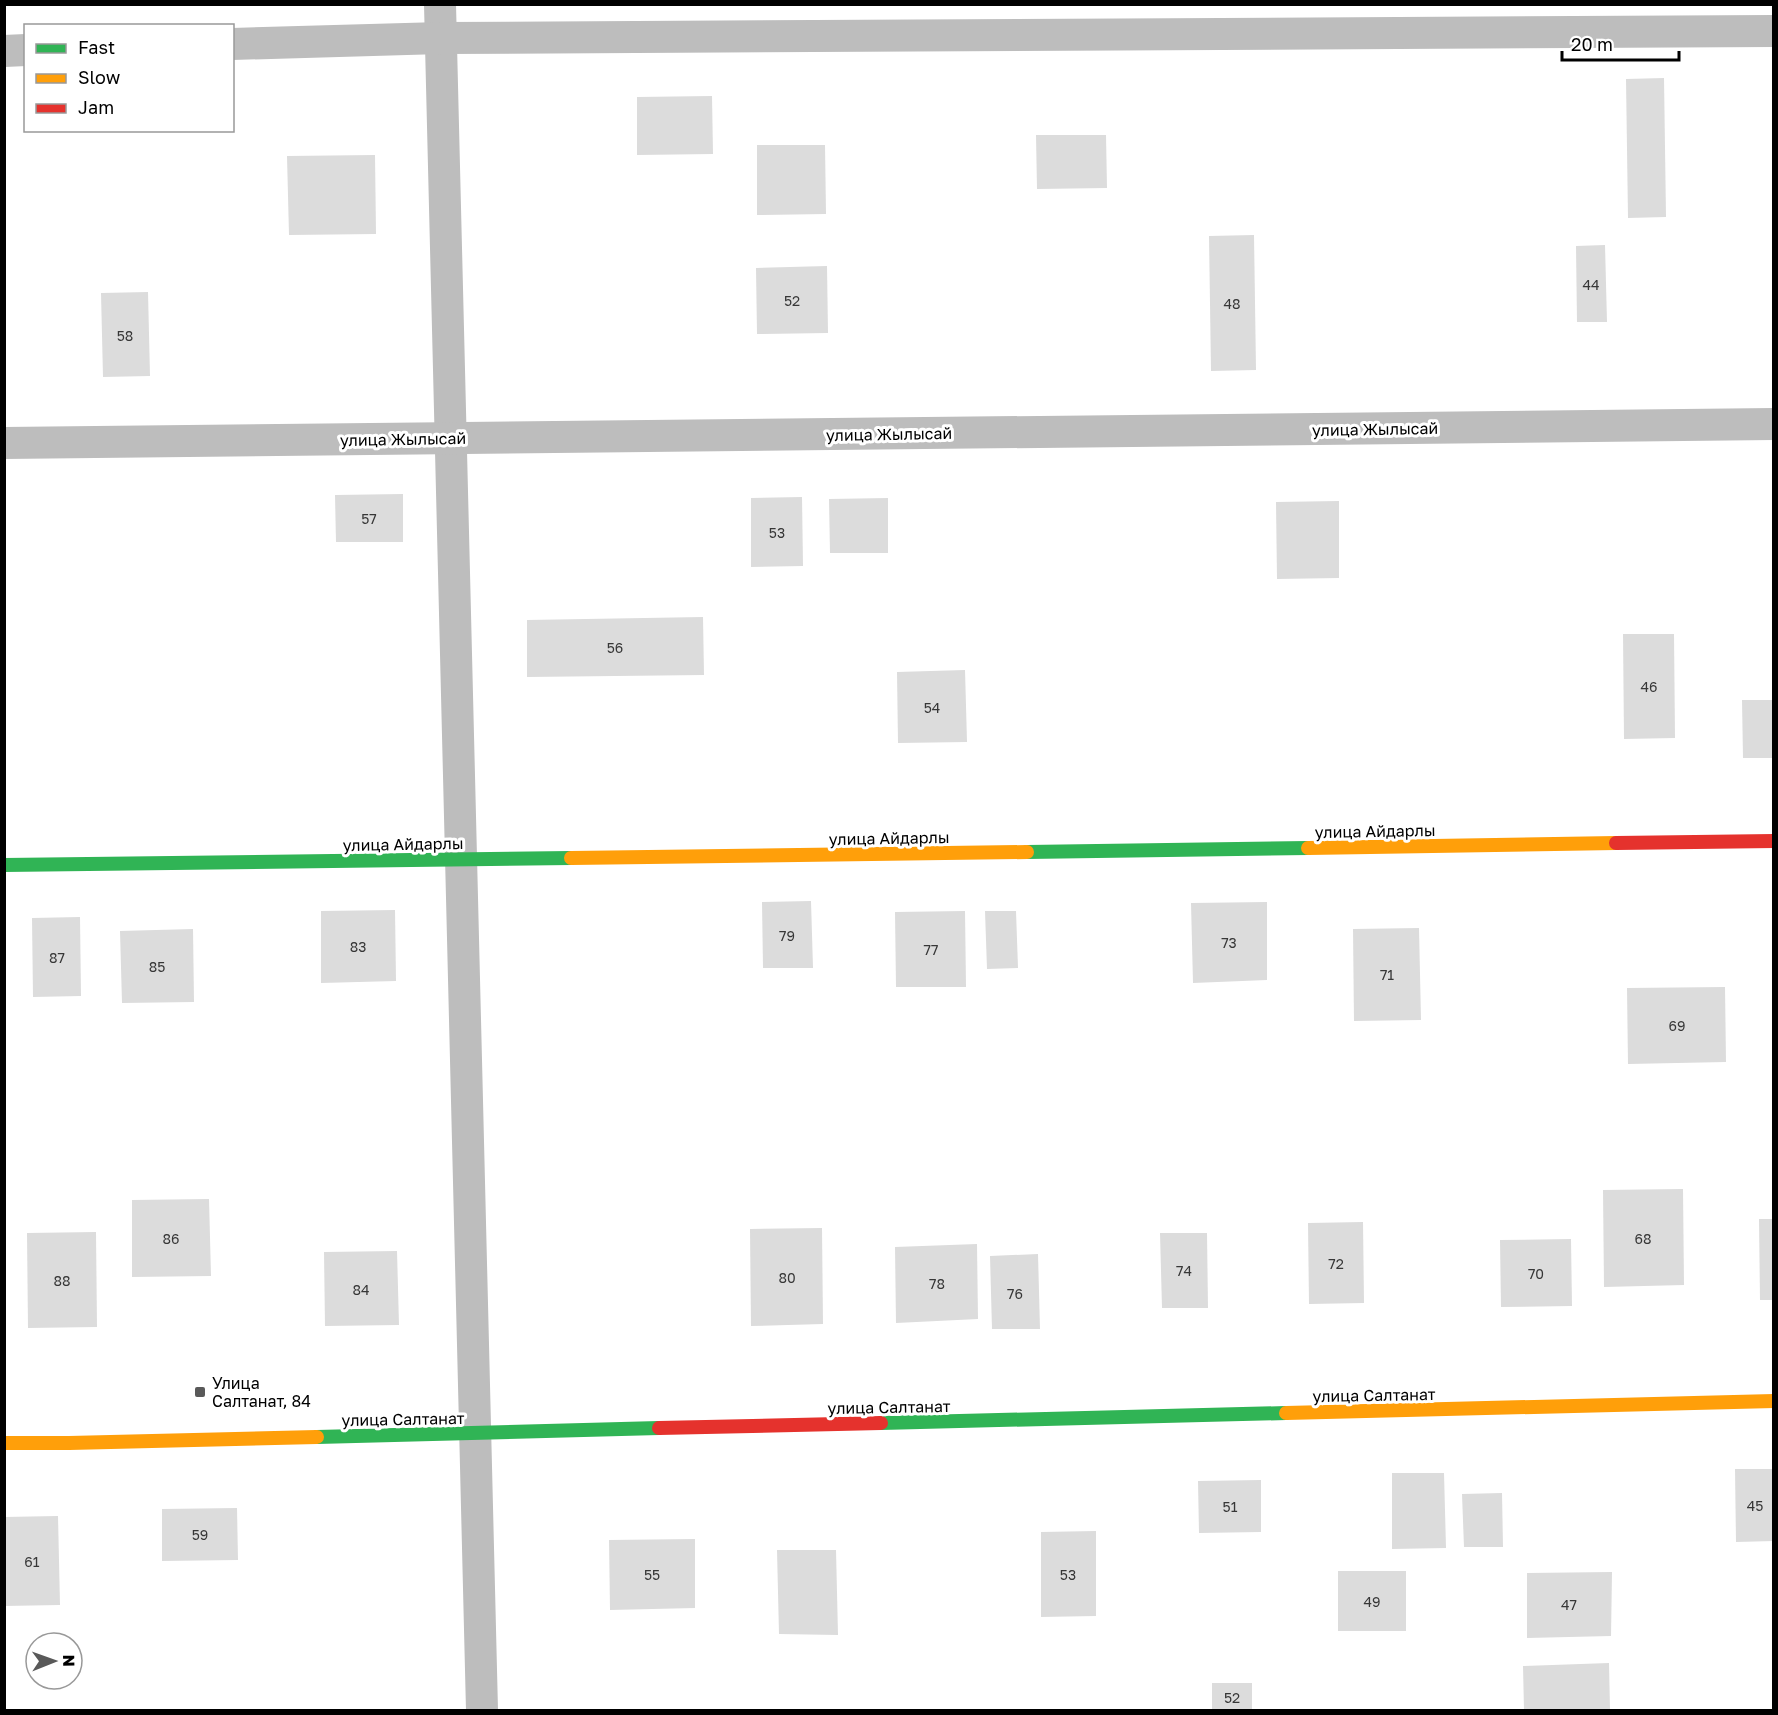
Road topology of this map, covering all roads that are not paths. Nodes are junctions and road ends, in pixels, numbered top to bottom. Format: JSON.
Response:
{"nodes":[{"id":1,"x":440,"y":4,"type":"edge"},
{"id":2,"x":1773,"y":31,"type":"edge"},
{"id":3,"x":441,"y":38,"type":"junction"},
{"id":4,"x":234,"y":44,"type":"edge"},
{"id":5,"x":24,"y":50,"type":"edge"},
{"id":6,"x":4,"y":51,"type":"edge"},
{"id":7,"x":1773,"y":424,"type":"edge"},
{"id":8,"x":451,"y":439,"type":"junction"},
{"id":9,"x":4,"y":443,"type":"edge"},
{"id":10,"x":1773,"y":841,"type":"edge"},
{"id":11,"x":461,"y":860,"type":"junction"},
{"id":12,"x":4,"y":865,"type":"edge"},
{"id":13,"x":1773,"y":1401,"type":"edge"},
{"id":14,"x":476,"y":1433,"type":"junction"},
{"id":15,"x":4,"y":1443,"type":"edge"},
{"id":16,"x":482,"y":1710,"type":"edge"}],
"edges":[{"from":1,"to":3,"type":"street"},
{"from":2,"to":3,"type":"street"},
{"from":3,"to":4,"type":"street"},
{"from":3,"to":8,"type":"street"},
{"from":5,"to":6,"type":"street"},
{"from":7,"to":8,"type":"street","name":"улица Жылысай"},
{"from":8,"to":9,"type":"street","name":"улица Жылысай"},
{"from":8,"to":11,"type":"street"},
{"from":10,"to":11,"type":"street","name":"улица Айдарлы"},
{"from":11,"to":12,"type":"street","name":"улица Айдарлы"},
{"from":11,"to":14,"type":"street"},
{"from":13,"to":14,"type":"street","name":"улица Салтанат"},
{"from":14,"to":15,"type":"street","name":"улица Салтанат"},
{"from":14,"to":16,"type":"street"}]}
